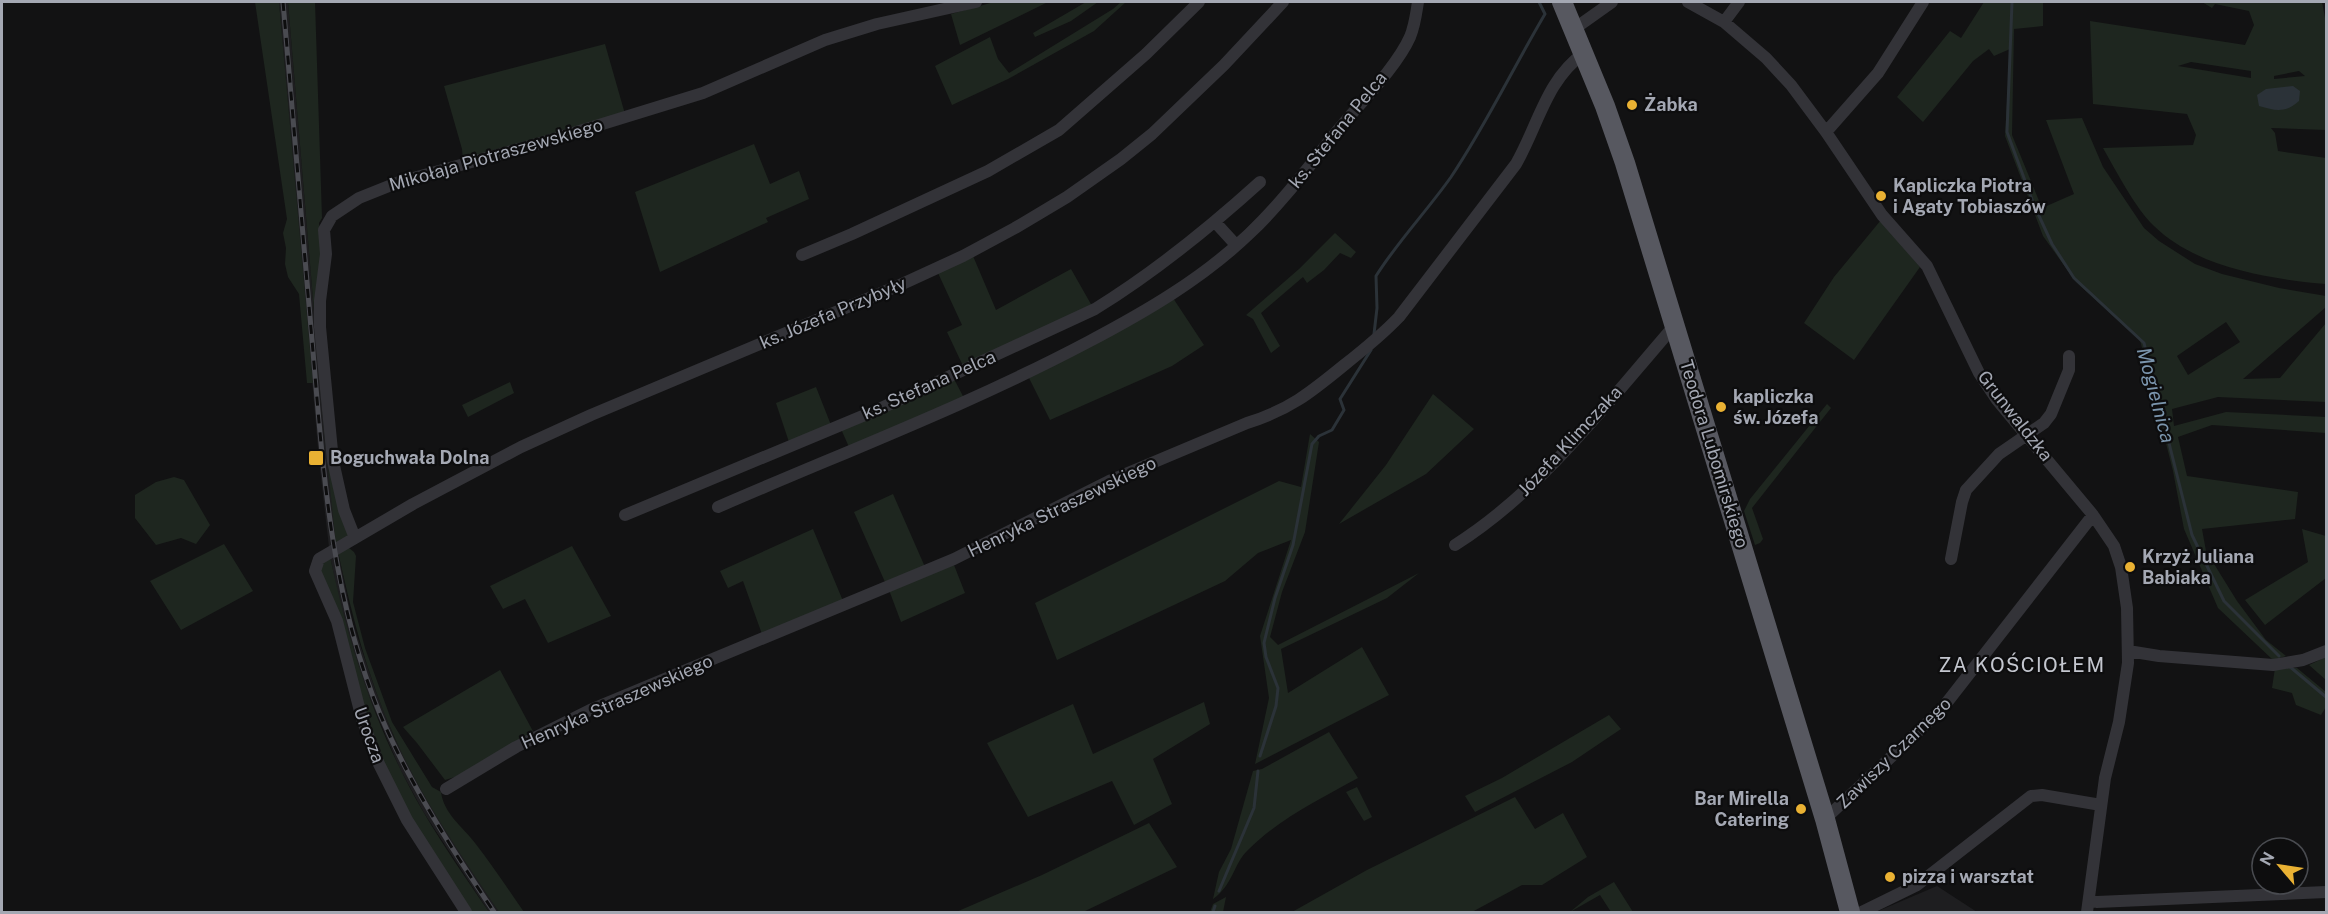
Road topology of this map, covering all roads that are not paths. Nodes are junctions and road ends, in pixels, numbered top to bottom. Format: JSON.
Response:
{"nodes":[{"id":1,"x":976,"y":2,"type":"edge"},
{"id":2,"x":1199,"y":2,"type":"edge"},
{"id":3,"x":1283,"y":2,"type":"edge"},
{"id":4,"x":1418,"y":2,"type":"edge"},
{"id":5,"x":1562,"y":2,"type":"edge"},
{"id":6,"x":1612,"y":2,"type":"edge"},
{"id":7,"x":1688,"y":2,"type":"edge"},
{"id":8,"x":1739,"y":2,"type":"edge"},
{"id":9,"x":1923,"y":2,"type":"edge"},
{"id":10,"x":1724,"y":22,"type":"junction"},
{"id":11,"x":1574,"y":29,"type":"junction"},
{"id":12,"x":1584,"y":53,"type":"junction"},
{"id":13,"x":1826,"y":132,"type":"junction"},
{"id":14,"x":1260,"y":182,"type":"dead end"},
{"id":15,"x":1215,"y":222,"type":"junction"},
{"id":16,"x":1236,"y":245,"type":"junction"},
{"id":17,"x":802,"y":255,"type":"dead end"},
{"id":18,"x":1675,"y":325,"type":"junction"},
{"id":19,"x":2068,"y":356,"type":"dead end"},
{"id":20,"x":2027,"y":434,"type":"junction"},
{"id":21,"x":718,"y":507,"type":"dead end"},
{"id":22,"x":625,"y":515,"type":"dead end"},
{"id":23,"x":2093,"y":515,"type":"junction"},
{"id":24,"x":355,"y":538,"type":"junction"},
{"id":25,"x":1455,"y":545,"type":"dead end"},
{"id":26,"x":333,"y":550,"type":"joint"},
{"id":27,"x":1951,"y":559,"type":"dead end"},
{"id":28,"x":2128,"y":651,"type":"junction"},
{"id":29,"x":2326,"y":651,"type":"edge"},
{"id":30,"x":446,"y":789,"type":"dead end"},
{"id":31,"x":2101,"y":806,"type":"junction"},
{"id":32,"x":1825,"y":819,"type":"junction"},
{"id":33,"x":2326,"y":892,"type":"edge"},
{"id":34,"x":2088,"y":906,"type":"edge"},
{"id":35,"x":466,"y":912,"type":"edge"},
{"id":36,"x":1850,"y":912,"type":"edge"},
{"id":37,"x":1862,"y":912,"type":"edge"}],
"edges":[{"from":1,"to":24,"type":"street","name":"Mikołaja Piotraszewskiego"},
{"from":2,"to":17,"type":"street"},
{"from":3,"to":24,"type":"street","name":"ks. Józefa Przybyły"},
{"from":4,"to":16,"type":"street","name":"ks. Stefana Pelca"},
{"from":5,"to":11,"type":"highway","name":"Teodora Lubomirskiego"},
{"from":6,"to":11,"type":"street"},
{"from":7,"to":10,"type":"street","name":"Grunwaldzka"},
{"from":8,"to":10,"type":"street"},
{"from":9,"to":13,"type":"street"},
{"from":10,"to":13,"type":"street","name":"Grunwaldzka"},
{"from":11,"to":12,"type":"highway","name":"Teodora Lubomirskiego"},
{"from":12,"to":18,"type":"highway","name":"Teodora Lubomirskiego"},
{"from":12,"to":30,"type":"street","name":"Henryka Straszewskiego"},
{"from":13,"to":20,"type":"street","name":"Grunwaldzka"},
{"from":14,"to":15,"type":"street","name":"ks. Stefana Pelca"},
{"from":15,"to":16,"type":"street"},
{"from":15,"to":22,"type":"street","name":"ks. Stefana Pelca"},
{"from":16,"to":21,"type":"street","name":"ks. Stefana Pelca"},
{"from":18,"to":25,"type":"street","name":"Józefa Klimczaka"},
{"from":18,"to":32,"type":"highway","name":"Teodora Lubomirskiego"},
{"from":19,"to":20,"type":"street"},
{"from":20,"to":23,"type":"street","name":"Grunwaldzka"},
{"from":20,"to":27,"type":"street"},
{"from":23,"to":28,"type":"street","name":"Grunwaldzka"},
{"from":23,"to":32,"type":"street","name":"Zawiszy Czarnego"},
{"from":24,"to":26,"type":"street","name":"ks. Józefa Przybyły"},
{"from":26,"to":35,"type":"street","name":"Urocza"},
{"from":28,"to":29,"type":"street"},
{"from":28,"to":31,"type":"street","name":"Grunwaldzka"},
{"from":31,"to":34,"type":"street","name":"Grunwaldzka"},
{"from":31,"to":37,"type":"street"},
{"from":32,"to":36,"type":"highway","name":"Teodora Lubomirskiego"},
{"from":33,"to":34,"type":"street"}]}
